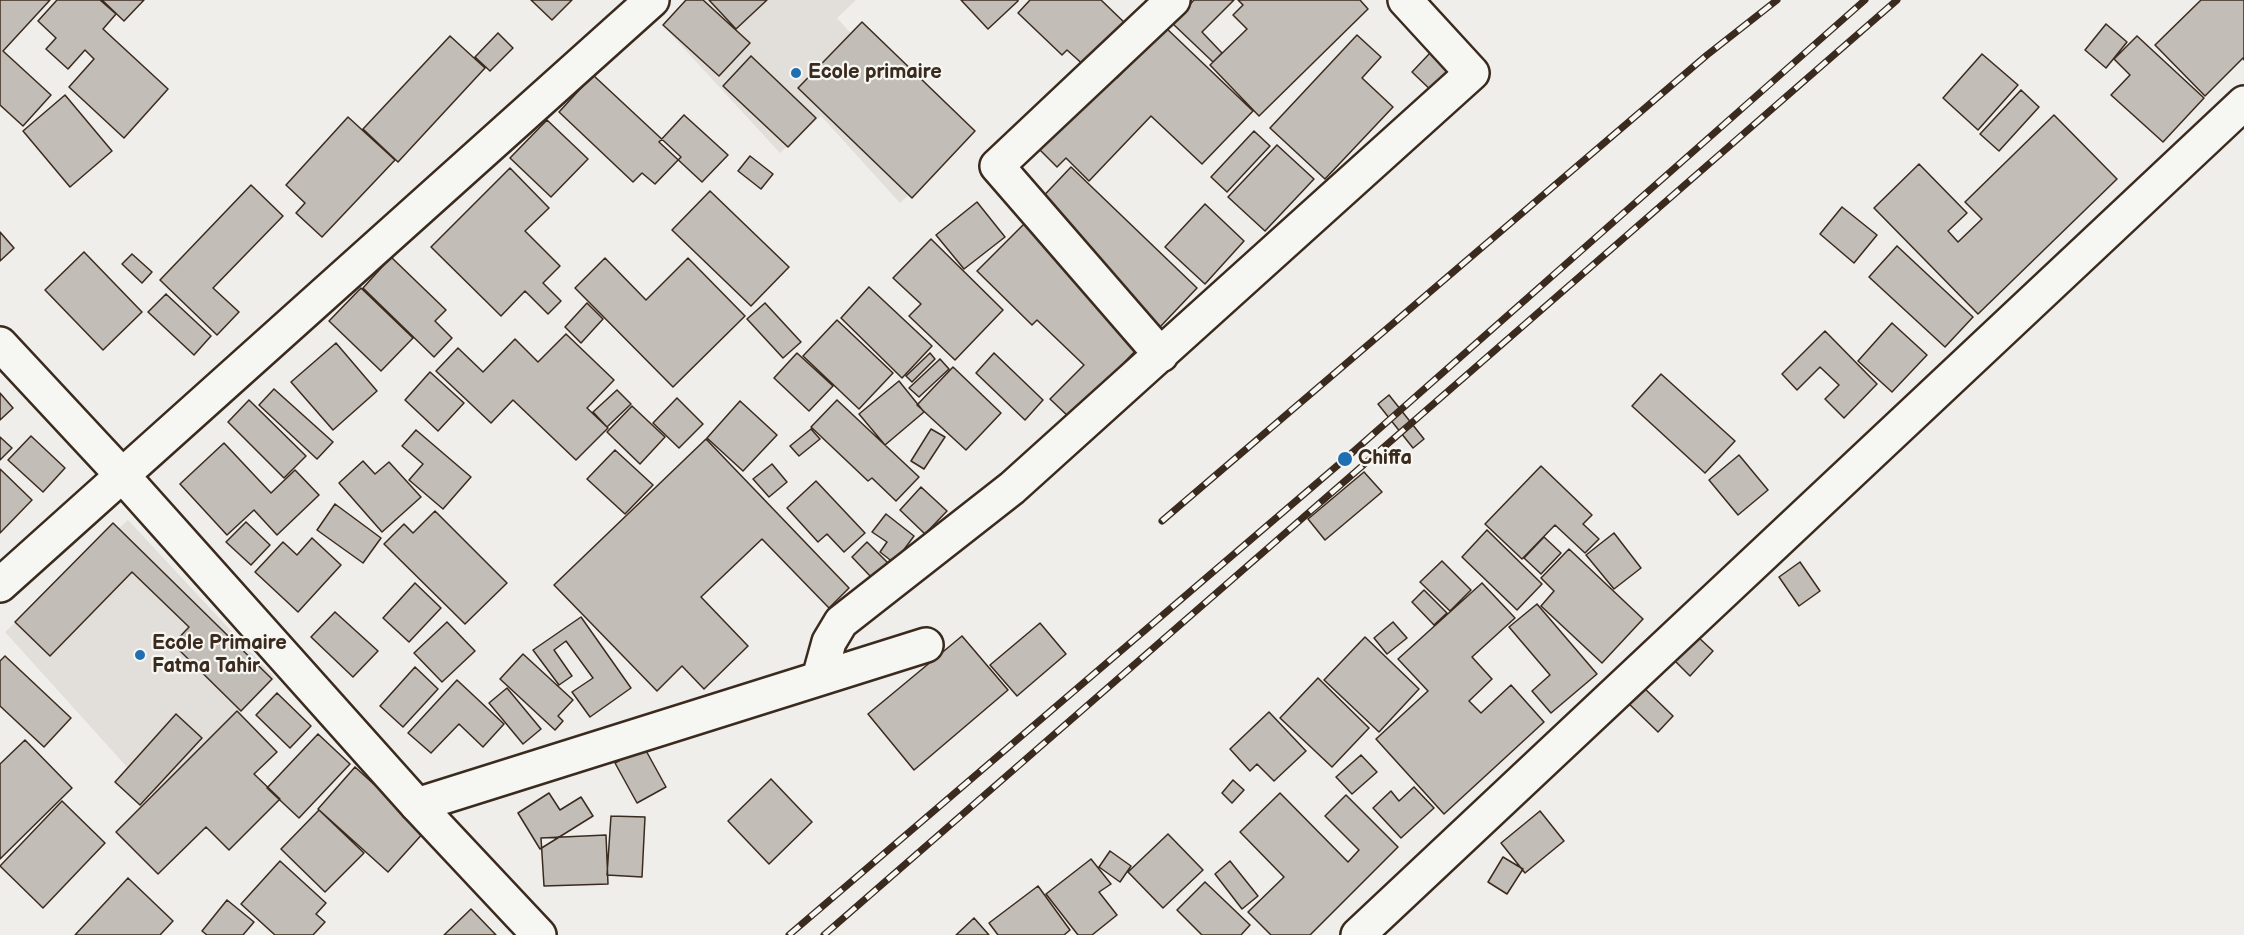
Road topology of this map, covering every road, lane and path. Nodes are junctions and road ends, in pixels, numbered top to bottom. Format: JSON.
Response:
{"nodes":[{"id":1,"x":652,"y":0,"type":"edge"},
{"id":2,"x":1173,"y":0,"type":"edge"},
{"id":3,"x":1405,"y":0,"type":"edge"},
{"id":4,"x":2244,"y":103,"type":"edge"},
{"id":5,"x":0,"y":344,"type":"edge"},
{"id":6,"x":1161,"y":355,"type":"junction"},
{"id":7,"x":122,"y":474,"type":"junction"},
{"id":8,"x":0,"y":585,"type":"edge"},
{"id":9,"x":926,"y":645,"type":"dead end"},
{"id":10,"x":819,"y":678,"type":"junction"},
{"id":11,"x":417,"y":805,"type":"junction"},
{"id":12,"x":538,"y":935,"type":"edge"},
{"id":13,"x":1358,"y":935,"type":"edge"}],
"edges":[{"from":1,"to":7,"type":"street"},
{"from":2,"to":6,"type":"street"},
{"from":3,"to":6,"type":"street"},
{"from":4,"to":13,"type":"street"},
{"from":5,"to":7,"type":"street"},
{"from":6,"to":10,"type":"street"},
{"from":7,"to":8,"type":"street"},
{"from":7,"to":11,"type":"street"},
{"from":9,"to":10,"type":"street"},
{"from":10,"to":11,"type":"street"},
{"from":11,"to":12,"type":"street"}]}
